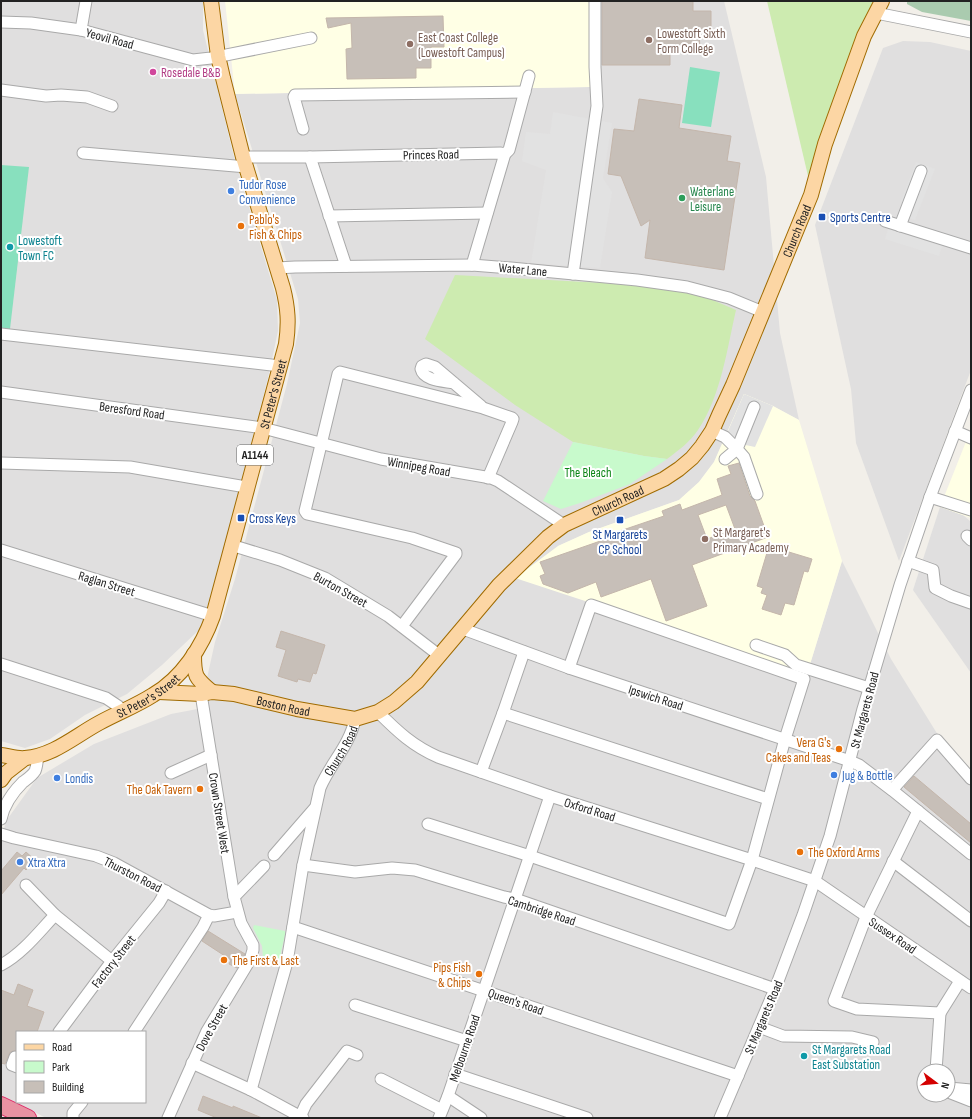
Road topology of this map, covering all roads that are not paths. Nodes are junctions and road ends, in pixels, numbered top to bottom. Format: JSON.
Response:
{"nodes":[{"id":1,"x":86,"y":1,"type":"edge"},
{"id":2,"x":211,"y":1,"type":"edge"},
{"id":3,"x":595,"y":1,"type":"edge"},
{"id":4,"x":879,"y":7,"type":"edge"},
{"id":5,"x":1,"y":22,"type":"edge"},
{"id":6,"x":81,"y":30,"type":"junction"},
{"id":7,"x":971,"y":32,"type":"edge"},
{"id":8,"x":311,"y":38,"type":"dead end"},
{"id":9,"x":218,"y":56,"type":"junction"},
{"id":10,"x":529,"y":76,"type":"dead end"},
{"id":11,"x":1,"y":90,"type":"edge"},
{"id":12,"x":525,"y":92,"type":"junction"},
{"id":13,"x":112,"y":106,"type":"dead end"},
{"id":14,"x":304,"y":128,"type":"dead end"},
{"id":15,"x":83,"y":153,"type":"dead end"},
{"id":16,"x":504,"y":155,"type":"junction"},
{"id":17,"x":310,"y":157,"type":"junction"},
{"id":18,"x":245,"y":162,"type":"junction"},
{"id":19,"x":921,"y":171,"type":"dead end"},
{"id":20,"x":487,"y":213,"type":"junction"},
{"id":21,"x":329,"y":216,"type":"junction"},
{"id":22,"x":885,"y":221,"type":"dead end"},
{"id":23,"x":900,"y":226,"type":"junction"},
{"id":24,"x":971,"y":248,"type":"edge"},
{"id":25,"x":346,"y":266,"type":"junction"},
{"id":26,"x":472,"y":266,"type":"junction"},
{"id":27,"x":277,"y":268,"type":"junction"},
{"id":28,"x":573,"y":274,"type":"junction"},
{"id":29,"x":763,"y":312,"type":"junction"},
{"id":30,"x":1,"y":334,"type":"edge"},
{"id":31,"x":280,"y":366,"type":"junction"},
{"id":32,"x":454,"y":383,"type":"dead end"},
{"id":33,"x":971,"y":390,"type":"edge"},
{"id":34,"x":1,"y":392,"type":"edge"},
{"id":35,"x":754,"y":407,"type":"dead end"},
{"id":36,"x":483,"y":408,"type":"junction"},
{"id":37,"x":264,"y":428,"type":"junction"},
{"id":38,"x":712,"y":431,"type":"junction"},
{"id":39,"x":955,"y":431,"type":"junction"},
{"id":40,"x":971,"y":438,"type":"edge"},
{"id":41,"x":321,"y":443,"type":"junction"},
{"id":42,"x":736,"y":449,"type":"junction"},
{"id":43,"x":725,"y":459,"type":"dead end"},
{"id":44,"x":1,"y":463,"type":"edge"},
{"id":45,"x":488,"y":478,"type":"junction"},
{"id":46,"x":246,"y":488,"type":"junction"},
{"id":47,"x":757,"y":494,"type":"dead end"},
{"id":48,"x":930,"y":497,"type":"junction"},
{"id":49,"x":971,"y":510,"type":"edge"},
{"id":50,"x":564,"y":525,"type":"junction"},
{"id":51,"x":231,"y":545,"type":"junction"},
{"id":52,"x":1,"y":550,"type":"edge"},
{"id":53,"x":908,"y":561,"type":"junction"},
{"id":54,"x":971,"y":603,"type":"edge"},
{"id":55,"x":213,"y":616,"type":"junction"},
{"id":56,"x":402,"y":626,"type":"junction"},
{"id":57,"x":463,"y":629,"type":"junction"},
{"id":58,"x":756,"y":645,"type":"dead end"},
{"id":59,"x":524,"y":652,"type":"junction"},
{"id":60,"x":194,"y":654,"type":"junction"},
{"id":61,"x":440,"y":656,"type":"junction"},
{"id":62,"x":1,"y":664,"type":"edge"},
{"id":63,"x":569,"y":668,"type":"junction"},
{"id":64,"x":869,"y":688,"type":"junction"},
{"id":65,"x":206,"y":691,"type":"junction"},
{"id":66,"x":159,"y":692,"type":"junction"},
{"id":67,"x":122,"y":711,"type":"junction"},
{"id":68,"x":378,"y":712,"type":"junction"},
{"id":69,"x":503,"y":713,"type":"junction"},
{"id":70,"x":355,"y":718,"type":"junction"},
{"id":71,"x":785,"y":739,"type":"junction"},
{"id":72,"x":1,"y":755,"type":"edge"},
{"id":73,"x":211,"y":755,"type":"junction"},
{"id":74,"x":38,"y":756,"type":"junction"},
{"id":75,"x":24,"y":758,"type":"junction"},
{"id":76,"x":850,"y":761,"type":"junction"},
{"id":77,"x":481,"y":772,"type":"junction"},
{"id":78,"x":170,"y":773,"type":"dead end"},
{"id":79,"x":971,"y":779,"type":"edge"},
{"id":80,"x":1,"y":780,"type":"edge"},
{"id":81,"x":892,"y":790,"type":"junction"},
{"id":82,"x":550,"y":796,"type":"junction"},
{"id":83,"x":768,"y":799,"type":"junction"},
{"id":84,"x":315,"y":809,"type":"junction"},
{"id":85,"x":918,"y":811,"type":"junction"},
{"id":86,"x":1,"y":819,"type":"edge"},
{"id":87,"x":428,"y":824,"type":"dead end"},
{"id":88,"x":1,"y":834,"type":"edge"},
{"id":89,"x":971,"y":854,"type":"edge"},
{"id":90,"x":274,"y":856,"type":"dead end"},
{"id":91,"x":530,"y":856,"type":"junction"},
{"id":92,"x":752,"y":860,"type":"junction"},
{"id":93,"x":893,"y":861,"type":"junction"},
{"id":94,"x":303,"y":865,"type":"junction"},
{"id":95,"x":264,"y":866,"type":"dead end"},
{"id":96,"x":815,"y":881,"type":"junction"},
{"id":97,"x":26,"y":885,"type":"dead end"},
{"id":98,"x":166,"y":891,"type":"junction"},
{"id":99,"x":234,"y":897,"type":"junction"},
{"id":100,"x":515,"y":899,"type":"junction"},
{"id":101,"x":237,"y":912,"type":"junction"},
{"id":102,"x":55,"y":915,"type":"junction"},
{"id":103,"x":209,"y":915,"type":"junction"},
{"id":104,"x":866,"y":917,"type":"junction"},
{"id":105,"x":971,"y":921,"type":"edge"},
{"id":106,"x":293,"y":927,"type":"junction"},
{"id":107,"x":249,"y":938,"type":"joint"},
{"id":108,"x":112,"y":961,"type":"junction"},
{"id":109,"x":1,"y":965,"type":"edge"},
{"id":110,"x":960,"y":981,"type":"junction"},
{"id":111,"x":971,"y":988,"type":"edge"},
{"id":112,"x":775,"y":989,"type":"junction"},
{"id":113,"x":484,"y":990,"type":"junction"},
{"id":114,"x":355,"y":1005,"type":"dead end"},
{"id":115,"x":940,"y":1013,"type":"junction"},
{"id":116,"x":759,"y":1027,"type":"junction"},
{"id":117,"x":60,"y":1031,"type":"edge"},
{"id":118,"x":135,"y":1031,"type":"edge"},
{"id":119,"x":467,"y":1041,"type":"junction"},
{"id":120,"x":873,"y":1042,"type":"dead end"},
{"id":121,"x":357,"y":1055,"type":"dead end"},
{"id":122,"x":192,"y":1063,"type":"junction"},
{"id":123,"x":937,"y":1063,"type":"edge"},
{"id":124,"x":455,"y":1074,"type":"junction"},
{"id":125,"x":738,"y":1076,"type":"junction"},
{"id":126,"x":381,"y":1079,"type":"dead end"},
{"id":127,"x":956,"y":1089,"type":"edge"},
{"id":128,"x":251,"y":1090,"type":"junction"},
{"id":129,"x":971,"y":1090,"type":"edge"},
{"id":130,"x":956,"y":1095,"type":"edge"},
{"id":131,"x":448,"y":1096,"type":"junction"},
{"id":132,"x":971,"y":1101,"type":"edge"},
{"id":133,"x":81,"y":1103,"type":"edge"},
{"id":134,"x":1,"y":1105,"type":"edge"},
{"id":135,"x":441,"y":1114,"type":"edge"},
{"id":136,"x":73,"y":1116,"type":"edge"},
{"id":137,"x":301,"y":1117,"type":"edge"},
{"id":138,"x":28,"y":1118,"type":"edge"},
{"id":139,"x":168,"y":1118,"type":"edge"},
{"id":140,"x":481,"y":1118,"type":"edge"},
{"id":141,"x":586,"y":1118,"type":"edge"},
{"id":142,"x":720,"y":1118,"type":"edge"}],
"edges":[{"from":1,"to":6,"type":"street"},
{"from":2,"to":9,"type":"main road","name":"St Peter's Street","number":"A1144"},
{"from":3,"to":28,"type":"street"},
{"from":4,"to":7,"type":"street"},
{"from":4,"to":29,"type":"main road","name":"Church Road"},
{"from":5,"to":6,"type":"street","name":"Yeovil Road"},
{"from":6,"to":9,"type":"street","name":"Yeovil Road"},
{"from":8,"to":9,"type":"street","name":"Yeovil Road"},
{"from":9,"to":18,"type":"main road","name":"St Peter's Street","number":"A1144"},
{"from":10,"to":12,"type":"street"},
{"from":11,"to":13,"type":"street"},
{"from":12,"to":14,"type":"street"},
{"from":12,"to":16,"type":"street"},
{"from":15,"to":18,"type":"street","name":"Princes Road"},
{"from":16,"to":17,"type":"street","name":"Princes Road"},
{"from":16,"to":20,"type":"street"},
{"from":17,"to":18,"type":"street","name":"Princes Road"},
{"from":17,"to":21,"type":"street"},
{"from":18,"to":27,"type":"main road","name":"St Peter's Street","number":"A1144"},
{"from":19,"to":23,"type":"street"},
{"from":20,"to":21,"type":"street"},
{"from":20,"to":26,"type":"street"},
{"from":21,"to":25,"type":"street"},
{"from":22,"to":23,"type":"street"},
{"from":23,"to":24,"type":"street"},
{"from":25,"to":26,"type":"street","name":"Water Lane"},
{"from":25,"to":27,"type":"street","name":"Water Lane"},
{"from":26,"to":28,"type":"street","name":"Water Lane"},
{"from":27,"to":31,"type":"main road","name":"St Peter's Street","number":"A1144"},
{"from":28,"to":29,"type":"street","name":"Water Lane"},
{"from":29,"to":38,"type":"main road","name":"Church Road"},
{"from":30,"to":31,"type":"street"},
{"from":31,"to":37,"type":"main road","name":"St Peter's Street","number":"A1144"},
{"from":32,"to":36,"type":"street"},
{"from":33,"to":39,"type":"street","name":"St Margarets Road"},
{"from":34,"to":37,"type":"street","name":"Beresford Road"},
{"from":35,"to":42,"type":"street"},
{"from":36,"to":41,"type":"street"},
{"from":36,"to":45,"type":"street"},
{"from":37,"to":41,"type":"street","name":"Winnipeg Road"},
{"from":37,"to":46,"type":"main road","name":"St Peter's Street","number":"A1144"},
{"from":38,"to":42,"type":"street"},
{"from":38,"to":50,"type":"main road","name":"Church Road"},
{"from":39,"to":40,"type":"street"},
{"from":39,"to":48,"type":"street","name":"St Margarets Road"},
{"from":41,"to":45,"type":"street","name":"Winnipeg Road"},
{"from":41,"to":56,"type":"street"},
{"from":42,"to":43,"type":"street"},
{"from":42,"to":47,"type":"street"},
{"from":44,"to":46,"type":"street"},
{"from":45,"to":50,"type":"street","name":"Winnipeg Road"},
{"from":46,"to":51,"type":"main road","name":"St Peter's Street","number":"A1144"},
{"from":48,"to":49,"type":"street"},
{"from":48,"to":53,"type":"street","name":"St Margarets Road"},
{"from":50,"to":57,"type":"main road","name":"Church Road"},
{"from":51,"to":55,"type":"main road","name":"St Peter's Street","number":"A1144"},
{"from":51,"to":56,"type":"street","name":"Burton Street"},
{"from":52,"to":55,"type":"street","name":"Raglan Street"},
{"from":53,"to":54,"type":"street"},
{"from":53,"to":64,"type":"street","name":"St Margarets Road"},
{"from":55,"to":60,"type":"main road","name":"St Peter's Street","number":"A1144"},
{"from":56,"to":61,"type":"street","name":"Burton Street"},
{"from":57,"to":59,"type":"street","name":"Ipswich Road"},
{"from":57,"to":61,"type":"main road","name":"Church Road"},
{"from":58,"to":64,"type":"street"},
{"from":59,"to":63,"type":"street","name":"Ipswich Road"},
{"from":59,"to":69,"type":"street"},
{"from":60,"to":65,"type":"main road"},
{"from":60,"to":66,"type":"main road","name":"St Peter's Street","number":"A1144"},
{"from":61,"to":68,"type":"main road","name":"Church Road"},
{"from":62,"to":67,"type":"street"},
{"from":63,"to":71,"type":"street","name":"Ipswich Road"},
{"from":63,"to":71,"type":"street"},
{"from":64,"to":76,"type":"street","name":"St Margarets Road"},
{"from":65,"to":66,"type":"main road","name":"Boston Road"},
{"from":65,"to":70,"type":"main road","name":"Boston Road"},
{"from":65,"to":73,"type":"street","name":"Crown Street West"},
{"from":66,"to":67,"type":"main road","name":"St Peter's Street","number":"A1144"},
{"from":67,"to":74,"type":"main road","name":"St Peter's Street","number":"A1144"},
{"from":68,"to":70,"type":"main road","name":"Church Road"},
{"from":68,"to":77,"type":"street","name":"Oxford Road"},
{"from":69,"to":77,"type":"street"},
{"from":69,"to":83,"type":"street"},
{"from":70,"to":84,"type":"street","name":"Church Road"},
{"from":71,"to":76,"type":"street","name":"Ipswich Road"},
{"from":71,"to":83,"type":"street"},
{"from":72,"to":75,"type":"main road","name":"St Peter's Street","number":"A1144"},
{"from":73,"to":78,"type":"street"},
{"from":73,"to":99,"type":"street","name":"Crown Street West"},
{"from":74,"to":75,"type":"main road","name":"St Peter's Street","number":"A1144"},
{"from":74,"to":86,"type":"street"},
{"from":75,"to":80,"type":"main road"},
{"from":76,"to":81,"type":"street","name":"Ipswich Road"},
{"from":76,"to":96,"type":"street","name":"St Margarets Road"},
{"from":77,"to":82,"type":"street","name":"Oxford Road"},
{"from":79,"to":81,"type":"street"},
{"from":81,"to":85,"type":"street","name":"Ipswich Road"},
{"from":82,"to":91,"type":"street","name":"Melbourne Road"},
{"from":82,"to":92,"type":"street","name":"Oxford Road"},
{"from":83,"to":92,"type":"street"},
{"from":84,"to":90,"type":"street"},
{"from":84,"to":94,"type":"street","name":"Church Road"},
{"from":85,"to":89,"type":"street","name":"Ipswich Road"},
{"from":85,"to":93,"type":"street"},
{"from":87,"to":91,"type":"street"},
{"from":88,"to":98,"type":"street","name":"Thurston Road"},
{"from":91,"to":92,"type":"street"},
{"from":91,"to":100,"type":"street","name":"Melbourne Road"},
{"from":92,"to":96,"type":"street","name":"Oxford Road"},
{"from":93,"to":104,"type":"street"},
{"from":93,"to":105,"type":"street"},
{"from":94,"to":100,"type":"street","name":"Cambridge Road"},
{"from":94,"to":106,"type":"street","name":"Church Road"},
{"from":95,"to":99,"type":"street"},
{"from":96,"to":104,"type":"street","name":"Sussex Road"},
{"from":96,"to":112,"type":"street","name":"St Margarets Road"},
{"from":97,"to":102,"type":"street"},
{"from":98,"to":103,"type":"street","name":"Thurston Road"},
{"from":98,"to":108,"type":"street","name":"Factory Street"},
{"from":99,"to":101,"type":"street","name":"Crown Street West"},
{"from":100,"to":112,"type":"street","name":"Cambridge Road"},
{"from":100,"to":113,"type":"street","name":"Melbourne Road"},
{"from":101,"to":103,"type":"street"},
{"from":101,"to":107,"type":"street","name":"Crown Street West"},
{"from":102,"to":108,"type":"street"},
{"from":102,"to":109,"type":"street"},
{"from":103,"to":118,"type":"street"},
{"from":104,"to":110,"type":"street","name":"Sussex Road"},
{"from":104,"to":115,"type":"street"},
{"from":106,"to":113,"type":"street","name":"Queen's Road"},
{"from":106,"to":128,"type":"street","name":"Church Road"},
{"from":107,"to":122,"type":"street","name":"Dove Street"},
{"from":108,"to":117,"type":"street","name":"Factory Street"},
{"from":110,"to":111,"type":"street","name":"Sussex Road"},
{"from":110,"to":115,"type":"street"},
{"from":112,"to":116,"type":"street","name":"St Margarets Road"},
{"from":113,"to":119,"type":"street","name":"Melbourne Road"},
{"from":113,"to":125,"type":"street","name":"Queen's Road"},
{"from":114,"to":119,"type":"street"},
{"from":115,"to":123,"type":"street"},
{"from":116,"to":120,"type":"street"},
{"from":116,"to":125,"type":"street","name":"St Margarets Road"},
{"from":119,"to":124,"type":"street","name":"Melbourne Road"},
{"from":121,"to":137,"type":"street"},
{"from":122,"to":128,"type":"street"},
{"from":122,"to":139,"type":"street","name":"Dove Street"},
{"from":124,"to":131,"type":"street","name":"Melbourne Road"},
{"from":124,"to":141,"type":"street"},
{"from":125,"to":142,"type":"street","name":"St Margarets Road"},
{"from":126,"to":135,"type":"street"},
{"from":127,"to":129,"type":"street"},
{"from":128,"to":137,"type":"street"},
{"from":130,"to":132,"type":"street"},
{"from":131,"to":135,"type":"street","name":"Melbourne Road"},
{"from":131,"to":140,"type":"street"},
{"from":133,"to":136,"type":"street"},
{"from":134,"to":138,"type":"highway"}]}
